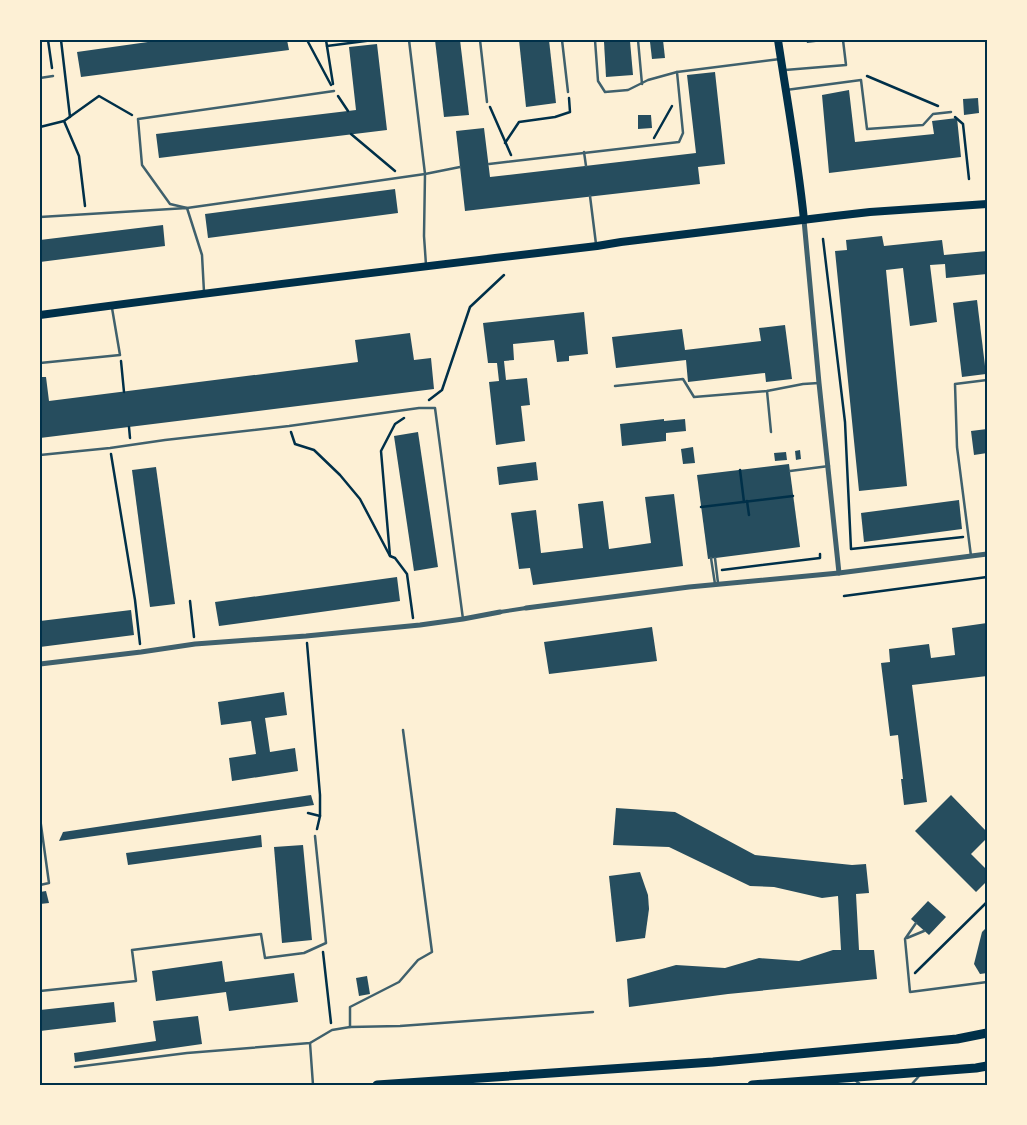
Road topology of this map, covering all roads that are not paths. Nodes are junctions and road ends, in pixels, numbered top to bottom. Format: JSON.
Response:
{"nodes":[{"id":1,"x":410,"y":40,"type":"edge"},
{"id":2,"x":480,"y":40,"type":"edge"},
{"id":3,"x":562,"y":40,"type":"edge"},
{"id":4,"x":595,"y":40,"type":"edge"},
{"id":5,"x":638,"y":40,"type":"edge"},
{"id":6,"x":778,"y":40,"type":"edge"},
{"id":7,"x":843,"y":40,"type":"edge"},
{"id":8,"x":781,"y":59,"type":"junction"},
{"id":9,"x":783,"y":71,"type":"junction"},
{"id":10,"x":677,"y":72,"type":"junction"},
{"id":11,"x":53,"y":76,"type":"road end"},
{"id":12,"x":40,"y":78,"type":"edge"},
{"id":13,"x":642,"y":84,"type":"junction"},
{"id":14,"x":785,"y":90,"type":"junction"},
{"id":15,"x":334,"y":91,"type":"road end"},
{"id":16,"x":568,"y":92,"type":"road end"},
{"id":17,"x":487,"y":102,"type":"road end"},
{"id":18,"x":951,"y":112,"type":"road end"},
{"id":19,"x":584,"y":152,"type":"junction"},
{"id":20,"x":489,"y":164,"type":"dead end"},
{"id":21,"x":586,"y":166,"type":"dead end"},
{"id":22,"x":460,"y":167,"type":"dead end"},
{"id":23,"x":425,"y":174,"type":"junction"},
{"id":24,"x":590,"y":196,"type":"dead end"},
{"id":25,"x":987,"y":204,"type":"edge"},
{"id":26,"x":187,"y":208,"type":"junction"},
{"id":27,"x":40,"y":217,"type":"edge"},
{"id":28,"x":804,"y":220,"type":"junction"},
{"id":29,"x":596,"y":246,"type":"junction"},
{"id":30,"x":426,"y":266,"type":"junction"},
{"id":31,"x":204,"y":294,"type":"junction"},
{"id":32,"x":111,"y":306,"type":"junction"},
{"id":33,"x":40,"y":315,"type":"edge"},
{"id":34,"x":40,"y":363,"type":"edge"},
{"id":35,"x":987,"y":380,"type":"edge"},
{"id":36,"x":819,"y":383,"type":"junction"},
{"id":37,"x":615,"y":386,"type":"dead end"},
{"id":38,"x":767,"y":391,"type":"junction"},
{"id":39,"x":771,"y":432,"type":"dead end"},
{"id":40,"x":40,"y":455,"type":"edge"},
{"id":41,"x":829,"y":466,"type":"junction"},
{"id":42,"x":790,"y":470,"type":"dead end"},
{"id":43,"x":987,"y":554,"type":"edge"},
{"id":44,"x":972,"y":556,"type":"junction"},
{"id":45,"x":839,"y":573,"type":"junction"},
{"id":46,"x":716,"y":585,"type":"junction"},
{"id":47,"x":526,"y":608,"type":"joint"},
{"id":48,"x":500,"y":612,"type":"joint"},
{"id":49,"x":463,"y":619,"type":"junction"},
{"id":50,"x":40,"y":664,"type":"edge"},
{"id":51,"x":403,"y":730,"type":"dead end"},
{"id":52,"x":40,"y":818,"type":"edge"},
{"id":53,"x":315,"y":836,"type":"road end"},
{"id":54,"x":40,"y":885,"type":"edge"},
{"id":55,"x":916,"y":923,"type":"dead end"},
{"id":56,"x":924,"y":931,"type":"dead end"},
{"id":57,"x":905,"y":939,"type":"junction"},
{"id":58,"x":987,"y":982,"type":"edge"},
{"id":59,"x":40,"y":991,"type":"edge"},
{"id":60,"x":594,"y":1012,"type":"dead end"},
{"id":61,"x":350,"y":1028,"type":"junction"},
{"id":62,"x":987,"y":1033,"type":"edge"},
{"id":63,"x":310,"y":1043,"type":"junction"},
{"id":64,"x":987,"y":1066,"type":"edge"},
{"id":65,"x":75,"y":1067,"type":"dead end"},
{"id":66,"x":923,"y":1072,"type":"junction"},
{"id":67,"x":852,"y":1078,"type":"junction"},
{"id":68,"x":313,"y":1085,"type":"edge"},
{"id":69,"x":377,"y":1085,"type":"edge"},
{"id":70,"x":752,"y":1085,"type":"edge"},
{"id":71,"x":861,"y":1085,"type":"edge"},
{"id":72,"x":911,"y":1085,"type":"edge"}],
"edges":[{"from":1,"to":23,"type":"lane"},
{"from":2,"to":17,"type":"lane"},
{"from":3,"to":16,"type":"lane"},
{"from":4,"to":13,"type":"lane"},
{"from":5,"to":13,"type":"lane"},
{"from":6,"to":8,"type":"main road"},
{"from":7,"to":9,"type":"lane"},
{"from":8,"to":9,"type":"main road"},
{"from":8,"to":10,"type":"lane"},
{"from":9,"to":14,"type":"main road"},
{"from":10,"to":13,"type":"lane"},
{"from":10,"to":19,"type":"lane"},
{"from":11,"to":12,"type":"lane"},
{"from":14,"to":18,"type":"lane"},
{"from":14,"to":28,"type":"main road"},
{"from":15,"to":26,"type":"lane"},
{"from":19,"to":20,"type":"lane"},
{"from":19,"to":21,"type":"lane"},
{"from":22,"to":23,"type":"lane"},
{"from":23,"to":26,"type":"lane"},
{"from":23,"to":30,"type":"lane"},
{"from":24,"to":29,"type":"lane"},
{"from":25,"to":28,"type":"main road"},
{"from":26,"to":27,"type":"lane"},
{"from":26,"to":31,"type":"lane"},
{"from":28,"to":29,"type":"main road"},
{"from":28,"to":36,"type":"street"},
{"from":29,"to":30,"type":"main road"},
{"from":30,"to":31,"type":"main road"},
{"from":31,"to":32,"type":"main road"},
{"from":32,"to":33,"type":"main road"},
{"from":32,"to":34,"type":"lane"},
{"from":35,"to":44,"type":"lane"},
{"from":36,"to":38,"type":"lane"},
{"from":36,"to":41,"type":"street"},
{"from":37,"to":38,"type":"lane"},
{"from":38,"to":39,"type":"lane"},
{"from":40,"to":49,"type":"lane"},
{"from":41,"to":42,"type":"lane"},
{"from":41,"to":45,"type":"street"},
{"from":43,"to":44,"type":"street"},
{"from":44,"to":45,"type":"street"},
{"from":45,"to":46,"type":"street"},
{"from":46,"to":46,"type":"lane"},
{"from":46,"to":47,"type":"street"},
{"from":47,"to":48,"type":"street"},
{"from":48,"to":49,"type":"street"},
{"from":49,"to":50,"type":"street"},
{"from":51,"to":61,"type":"lane"},
{"from":52,"to":54,"type":"lane"},
{"from":53,"to":59,"type":"lane"},
{"from":55,"to":57,"type":"lane"},
{"from":56,"to":57,"type":"lane"},
{"from":57,"to":58,"type":"lane"},
{"from":60,"to":61,"type":"lane"},
{"from":61,"to":63,"type":"lane"},
{"from":62,"to":69,"type":"main road"},
{"from":63,"to":65,"type":"lane"},
{"from":63,"to":68,"type":"lane"},
{"from":64,"to":66,"type":"main road"},
{"from":66,"to":67,"type":"main road"},
{"from":66,"to":72,"type":"lane"},
{"from":67,"to":70,"type":"main road"},
{"from":67,"to":71,"type":"lane"}]}
